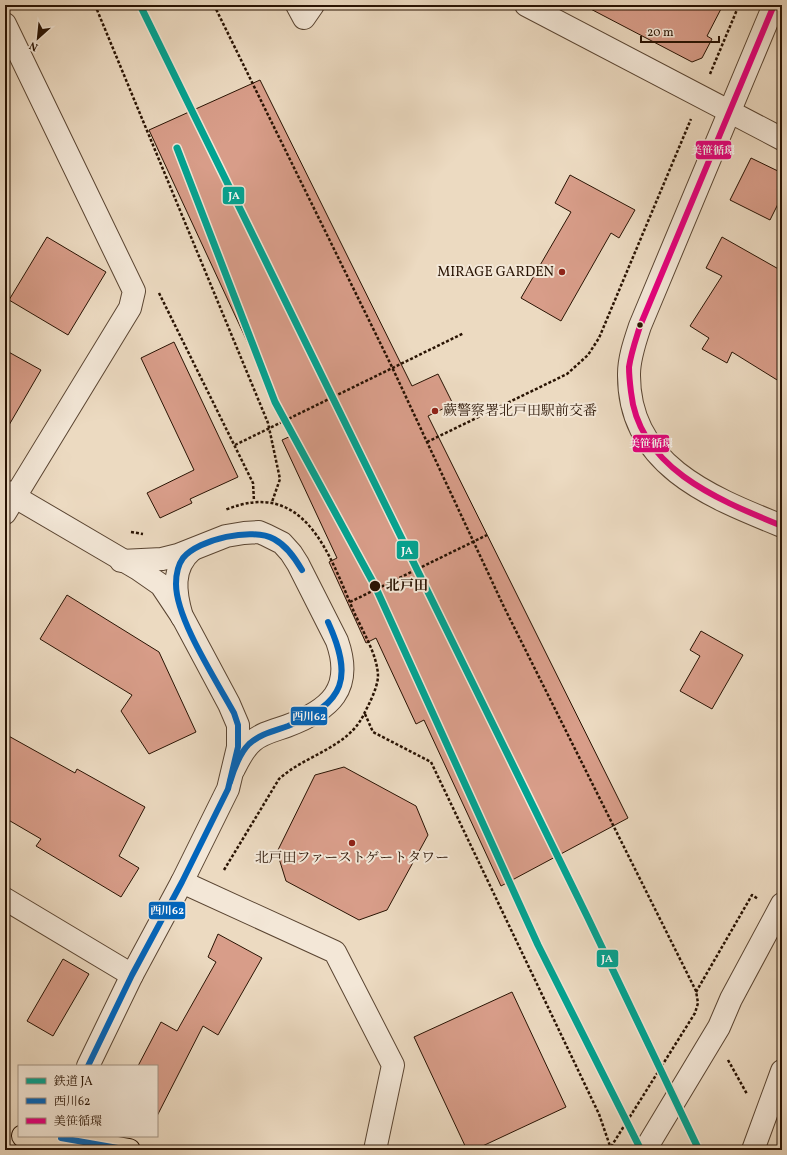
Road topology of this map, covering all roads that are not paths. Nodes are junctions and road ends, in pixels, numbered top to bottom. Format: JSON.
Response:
{"nodes":[{"id":1,"x":297,"y":5,"type":"edge"},
{"id":2,"x":313,"y":5,"type":"edge"},
{"id":3,"x":526,"y":5,"type":"edge"},
{"id":4,"x":774,"y":5,"type":"edge"},
{"id":5,"x":5,"y":24,"type":"edge"},
{"id":6,"x":730,"y":112,"type":"junction"},
{"id":7,"x":782,"y":139,"type":"edge"},
{"id":8,"x":8,"y":501,"type":"edge"},
{"id":9,"x":782,"y":526,"type":"edge"},
{"id":10,"x":192,"y":550,"type":"junction"},
{"id":11,"x":121,"y":561,"type":"junction"},
{"id":12,"x":183,"y":618,"type":"junction"},
{"id":13,"x":234,"y":769,"type":"junction"},
{"id":14,"x":182,"y":882,"type":"junction"},
{"id":15,"x":5,"y":899,"type":"edge"},
{"id":16,"x":779,"y":909,"type":"edge"},
{"id":17,"x":132,"y":975,"type":"junction"},
{"id":18,"x":88,"y":1065,"type":"edge"},
{"id":19,"x":782,"y":1071,"type":"edge"},
{"id":20,"x":5,"y":1133,"type":"edge"},
{"id":21,"x":18,"y":1135,"type":"edge"},
{"id":22,"x":29,"y":1137,"type":"edge"},
{"id":23,"x":61,"y":1142,"type":"edge"},
{"id":24,"x":129,"y":1150,"type":"edge"},
{"id":25,"x":375,"y":1150,"type":"edge"},
{"id":26,"x":646,"y":1150,"type":"edge"},
{"id":27,"x":753,"y":1150,"type":"edge"}],
"edges":[{"from":1,"to":2,"type":"street"},
{"from":3,"to":6,"type":"street"},
{"from":4,"to":6,"type":"street"},
{"from":5,"to":8,"type":"street"},
{"from":6,"to":7,"type":"street"},
{"from":6,"to":9,"type":"street"},
{"from":8,"to":11,"type":"street"},
{"from":10,"to":11,"type":"street"},
{"from":10,"to":12,"type":"street"},
{"from":10,"to":13,"type":"street"},
{"from":11,"to":12,"type":"street"},
{"from":12,"to":13,"type":"street"},
{"from":13,"to":14,"type":"street"},
{"from":14,"to":17,"type":"street"},
{"from":14,"to":25,"type":"street"},
{"from":15,"to":17,"type":"street"},
{"from":16,"to":26,"type":"street"},
{"from":17,"to":18,"type":"street"},
{"from":19,"to":27,"type":"street"},
{"from":20,"to":21,"type":"main road"},
{"from":22,"to":23,"type":"main road"},
{"from":23,"to":24,"type":"main road"}]}
